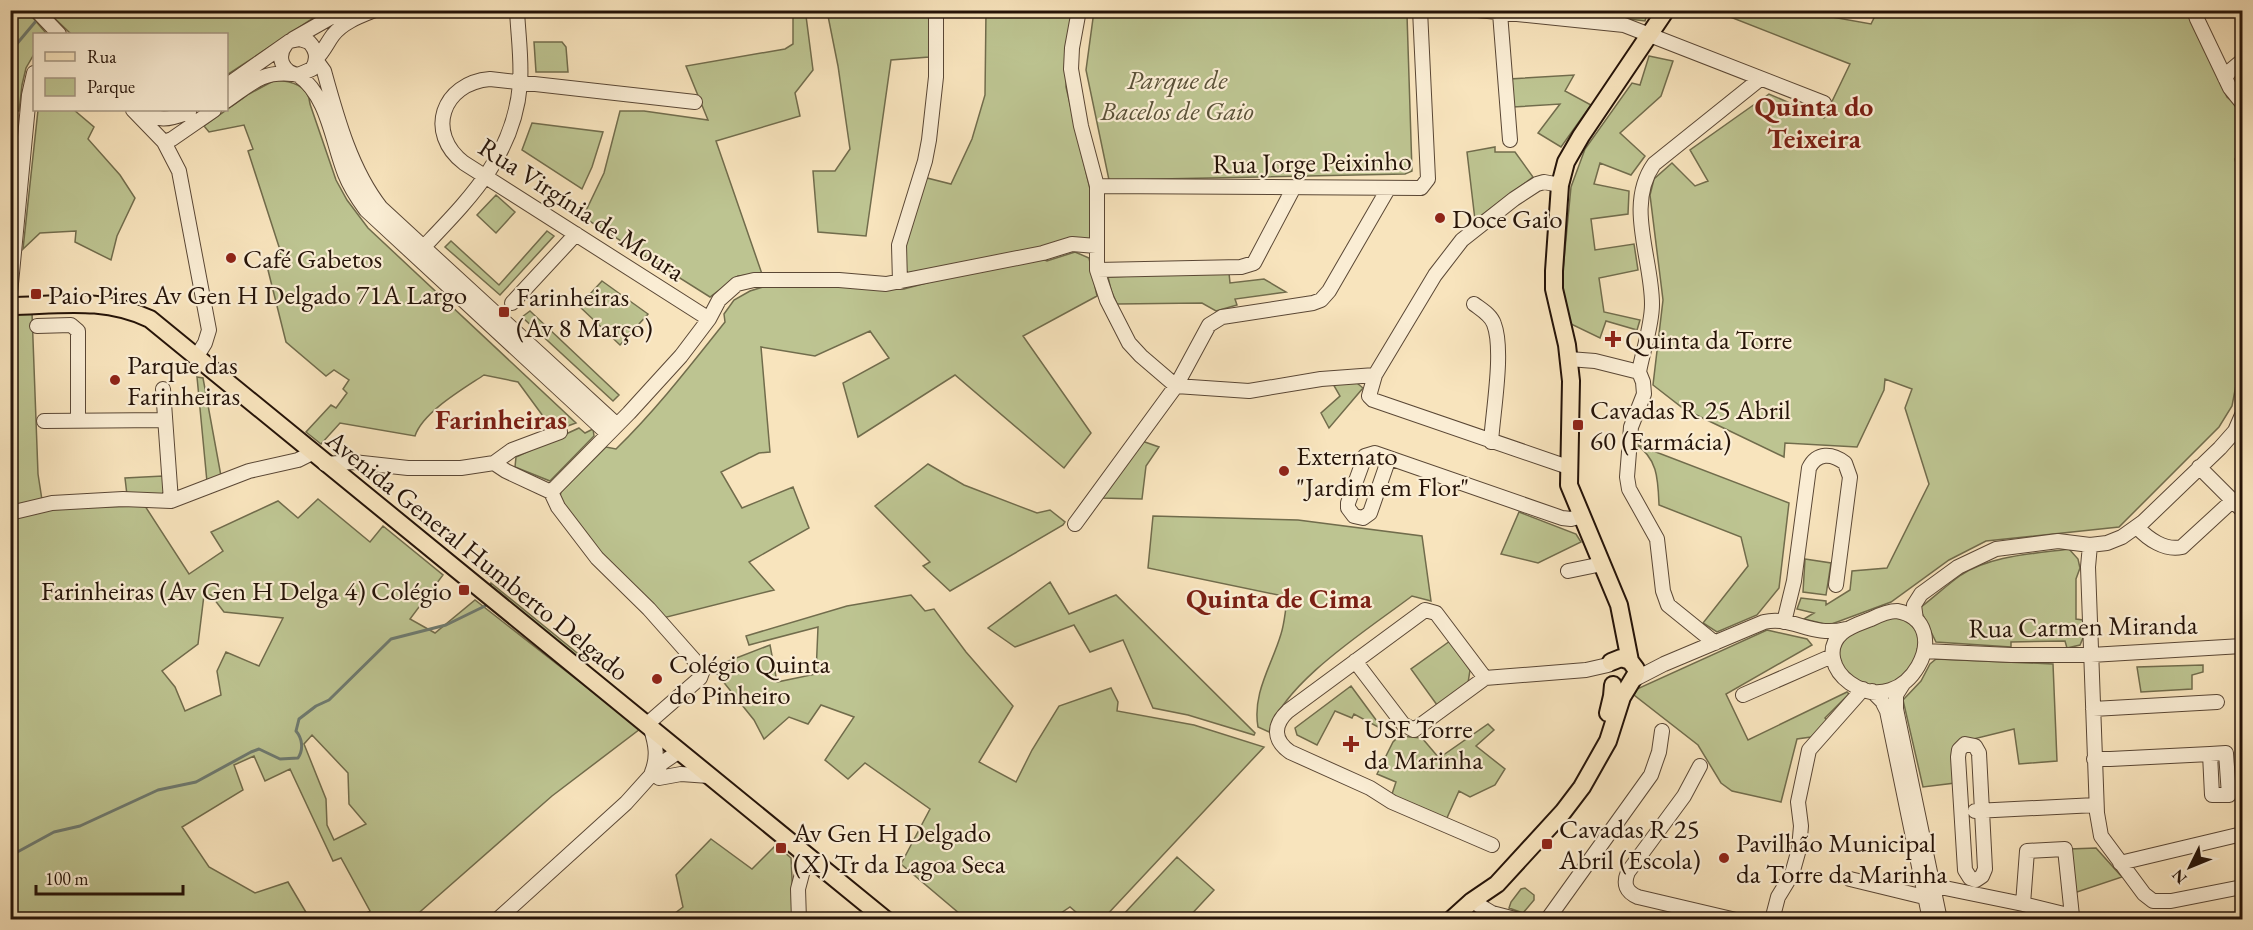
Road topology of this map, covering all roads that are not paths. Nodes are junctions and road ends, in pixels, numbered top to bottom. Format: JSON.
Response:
{"nodes":[{"id":1,"x":36,"y":10,"type":"edge"},
{"id":2,"x":344,"y":10,"type":"edge"},
{"id":3,"x":375,"y":10,"type":"edge"},
{"id":4,"x":517,"y":10,"type":"edge"},
{"id":5,"x":936,"y":10,"type":"edge"},
{"id":6,"x":1079,"y":10,"type":"edge"},
{"id":7,"x":1420,"y":10,"type":"edge"},
{"id":8,"x":1478,"y":10,"type":"edge"},
{"id":9,"x":1666,"y":10,"type":"edge"},
{"id":10,"x":2194,"y":10,"type":"edge"},
{"id":11,"x":1500,"y":13,"type":"junction"},
{"id":12,"x":58,"y":33,"type":"edge"},
{"id":13,"x":1650,"y":36,"type":"junction"},
{"id":14,"x":288,"y":42,"type":"junction"},
{"id":15,"x":316,"y":59,"type":"junction"},
{"id":16,"x":2242,"y":61,"type":"edge"},
{"id":17,"x":295,"y":74,"type":"junction"},
{"id":18,"x":33,"y":77,"type":"edge"},
{"id":19,"x":2225,"y":78,"type":"junction"},
{"id":20,"x":1760,"y":79,"type":"junction"},
{"id":21,"x":521,"y":82,"type":"junction"},
{"id":22,"x":228,"y":85,"type":"edge"},
{"id":23,"x":228,"y":100,"type":"edge"},
{"id":24,"x":695,"y":102,"type":"dead end"},
{"id":25,"x":1824,"y":103,"type":"dead end"},
{"id":26,"x":2242,"y":103,"type":"edge"},
{"id":27,"x":136,"y":111,"type":"edge"},
{"id":28,"x":138,"y":111,"type":"edge"},
{"id":29,"x":210,"y":111,"type":"edge"},
{"id":30,"x":192,"y":115,"type":"edge"},
{"id":31,"x":1510,"y":140,"type":"dead end"},
{"id":32,"x":164,"y":142,"type":"junction"},
{"id":33,"x":179,"y":171,"type":"junction"},
{"id":34,"x":487,"y":177,"type":"junction"},
{"id":35,"x":1560,"y":185,"type":"junction"},
{"id":36,"x":1097,"y":186,"type":"junction"},
{"id":37,"x":1293,"y":189,"type":"junction"},
{"id":38,"x":1388,"y":189,"type":"junction"},
{"id":39,"x":576,"y":234,"type":"junction"},
{"id":40,"x":1096,"y":246,"type":"junction"},
{"id":41,"x":419,"y":253,"type":"junction"},
{"id":42,"x":1097,"y":270,"type":"junction"},
{"id":43,"x":900,"y":282,"type":"junction"},
{"id":44,"x":10,"y":294,"type":"edge"},
{"id":45,"x":512,"y":303,"type":"dead end"},
{"id":46,"x":1474,"y":304,"type":"dead end"},
{"id":47,"x":10,"y":306,"type":"edge"},
{"id":48,"x":709,"y":319,"type":"junction"},
{"id":49,"x":37,"y":326,"type":"dead end"},
{"id":50,"x":197,"y":356,"type":"junction"},
{"id":51,"x":1569,"y":359,"type":"junction"},
{"id":52,"x":1639,"y":372,"type":"junction"},
{"id":53,"x":1375,"y":375,"type":"junction"},
{"id":54,"x":1176,"y":386,"type":"junction"},
{"id":55,"x":163,"y":389,"type":"dead end"},
{"id":56,"x":2242,"y":415,"type":"edge"},
{"id":57,"x":78,"y":420,"type":"junction"},
{"id":58,"x":165,"y":420,"type":"junction"},
{"id":59,"x":44,"y":421,"type":"dead end"},
{"id":60,"x":613,"y":429,"type":"junction"},
{"id":61,"x":560,"y":432,"type":"dead end"},
{"id":62,"x":1491,"y":442,"type":"junction"},
{"id":63,"x":312,"y":453,"type":"junction"},
{"id":64,"x":1389,"y":458,"type":"dead end"},
{"id":65,"x":494,"y":463,"type":"junction"},
{"id":66,"x":326,"y":464,"type":"junction"},
{"id":67,"x":1568,"y":467,"type":"junction"},
{"id":68,"x":2199,"y":467,"type":"junction"},
{"id":69,"x":551,"y":492,"type":"junction"},
{"id":70,"x":171,"y":501,"type":"junction"},
{"id":71,"x":2237,"y":506,"type":"edge"},
{"id":72,"x":10,"y":513,"type":"edge"},
{"id":73,"x":1582,"y":516,"type":"junction"},
{"id":74,"x":1076,"y":524,"type":"dead end"},
{"id":75,"x":2136,"y":527,"type":"junction"},
{"id":76,"x":2090,"y":545,"type":"junction"},
{"id":77,"x":1568,"y":571,"type":"dead end"},
{"id":78,"x":1605,"y":571,"type":"junction"},
{"id":79,"x":1836,"y":585,"type":"dead end"},
{"id":80,"x":1921,"y":594,"type":"junction"},
{"id":81,"x":1887,"y":612,"type":"junction"},
{"id":82,"x":1916,"y":620,"type":"junction"},
{"id":83,"x":1784,"y":622,"type":"junction"},
{"id":84,"x":1850,"y":628,"type":"junction"},
{"id":85,"x":1814,"y":631,"type":"junction"},
{"id":86,"x":1715,"y":643,"type":"junction"},
{"id":87,"x":2242,"y":646,"type":"edge"},
{"id":88,"x":1924,"y":651,"type":"junction"},
{"id":89,"x":1832,"y":654,"type":"junction"},
{"id":90,"x":2091,"y":655,"type":"junction"},
{"id":91,"x":1355,"y":661,"type":"junction"},
{"id":92,"x":1610,"y":663,"type":"junction"},
{"id":93,"x":1586,"y":670,"type":"junction"},
{"id":94,"x":1633,"y":672,"type":"junction"},
{"id":95,"x":1485,"y":678,"type":"junction"},
{"id":96,"x":1611,"y":684,"type":"junction"},
{"id":97,"x":1904,"y":684,"type":"junction"},
{"id":98,"x":1867,"y":690,"type":"junction"},
{"id":99,"x":1743,"y":695,"type":"dead end"},
{"id":100,"x":2217,"y":702,"type":"dead end"},
{"id":101,"x":2092,"y":709,"type":"junction"},
{"id":102,"x":648,"y":727,"type":"junction"},
{"id":103,"x":1662,"y":731,"type":"dead end"},
{"id":104,"x":678,"y":752,"type":"junction"},
{"id":105,"x":1900,"y":753,"type":"junction"},
{"id":106,"x":2210,"y":754,"type":"dead end"},
{"id":107,"x":2094,"y":759,"type":"junction"},
{"id":108,"x":1700,"y":766,"type":"dead end"},
{"id":109,"x":655,"y":776,"type":"junction"},
{"id":110,"x":709,"y":776,"type":"junction"},
{"id":111,"x":2096,"y":805,"type":"junction"},
{"id":112,"x":1982,"y":811,"type":"junction"},
{"id":113,"x":1961,"y":812,"type":"junction"},
{"id":114,"x":2242,"y":834,"type":"edge"},
{"id":115,"x":1492,"y":844,"type":"dead end"},
{"id":116,"x":801,"y":851,"type":"junction"},
{"id":117,"x":2120,"y":863,"type":"junction"},
{"id":118,"x":1850,"y":879,"type":"dead end"},
{"id":119,"x":2242,"y":887,"type":"edge"},
{"id":120,"x":1929,"y":892,"type":"junction"},
{"id":121,"x":1472,"y":901,"type":"junction"},
{"id":122,"x":2022,"y":904,"type":"junction"},
{"id":123,"x":2072,"y":918,"type":"edge"},
{"id":124,"x":497,"y":920,"type":"edge"},
{"id":125,"x":799,"y":920,"type":"edge"},
{"id":126,"x":886,"y":920,"type":"edge"},
{"id":127,"x":1451,"y":920,"type":"edge"},
{"id":128,"x":1520,"y":920,"type":"edge"},
{"id":129,"x":1547,"y":920,"type":"edge"},
{"id":130,"x":1736,"y":920,"type":"edge"},
{"id":131,"x":1772,"y":920,"type":"edge"},
{"id":132,"x":1930,"y":920,"type":"edge"},
{"id":133,"x":1940,"y":920,"type":"edge"}],
"edges":[{"from":1,"to":12,"type":"street"},
{"from":2,"to":14,"type":"street"},
{"from":3,"to":15,"type":"street"},
{"from":4,"to":21,"type":"street"},
{"from":5,"to":43,"type":"street"},
{"from":6,"to":36,"type":"street"},
{"from":7,"to":38,"type":"street","name":"Rua Jorge Peixinho"},
{"from":8,"to":11,"type":"street"},
{"from":9,"to":13,"type":"main road"},
{"from":10,"to":19,"type":"street"},
{"from":11,"to":13,"type":"street"},
{"from":11,"to":31,"type":"street"},
{"from":13,"to":20,"type":"street"},
{"from":13,"to":35,"type":"main road"},
{"from":14,"to":15,"type":"street"},
{"from":14,"to":17,"type":"street"},
{"from":14,"to":22,"type":"street"},
{"from":15,"to":17,"type":"street"},
{"from":15,"to":41,"type":"street"},
{"from":16,"to":19,"type":"street"},
{"from":17,"to":23,"type":"street"},
{"from":17,"to":41,"type":"street"},
{"from":18,"to":44,"type":"street"},
{"from":19,"to":26,"type":"street"},
{"from":20,"to":25,"type":"street"},
{"from":20,"to":52,"type":"street"},
{"from":21,"to":24,"type":"street","name":"Rua Virgínia de Moura"},
{"from":21,"to":34,"type":"street"},
{"from":21,"to":34,"type":"street","name":"Rua Virgínia de Moura"},
{"from":27,"to":32,"type":"street"},
{"from":28,"to":30,"type":"street"},
{"from":29,"to":30,"type":"street"},
{"from":30,"to":32,"type":"street"},
{"from":30,"to":33,"type":"street"},
{"from":32,"to":33,"type":"street"},
{"from":33,"to":50,"type":"street"},
{"from":34,"to":39,"type":"street","name":"Rua Virgínia de Moura"},
{"from":34,"to":41,"type":"street"},
{"from":35,"to":51,"type":"main road"},
{"from":35,"to":53,"type":"street"},
{"from":36,"to":37,"type":"street","name":"Rua Jorge Peixinho"},
{"from":36,"to":40,"type":"street"},
{"from":37,"to":38,"type":"street","name":"Rua Jorge Peixinho"},
{"from":37,"to":42,"type":"street"},
{"from":38,"to":54,"type":"street"},
{"from":39,"to":45,"type":"street"},
{"from":39,"to":48,"type":"street","name":"Rua Virgínia de Moura"},
{"from":40,"to":42,"type":"street"},
{"from":40,"to":43,"type":"street"},
{"from":41,"to":60,"type":"street"},
{"from":42,"to":54,"type":"street"},
{"from":43,"to":48,"type":"street"},
{"from":46,"to":62,"type":"street"},
{"from":47,"to":50,"type":"main road","name":"Avenida General Humberto Delgado"},
{"from":48,"to":60,"type":"street"},
{"from":49,"to":57,"type":"street"},
{"from":50,"to":63,"type":"main road","name":"Avenida General Humberto Delgado"},
{"from":51,"to":52,"type":"street"},
{"from":51,"to":67,"type":"main road"},
{"from":52,"to":86,"type":"street"},
{"from":53,"to":54,"type":"street"},
{"from":53,"to":62,"type":"street"},
{"from":54,"to":74,"type":"street"},
{"from":55,"to":58,"type":"street"},
{"from":56,"to":68,"type":"street"},
{"from":57,"to":58,"type":"street"},
{"from":57,"to":59,"type":"street"},
{"from":58,"to":70,"type":"street"},
{"from":60,"to":69,"type":"street"},
{"from":61,"to":65,"type":"street"},
{"from":62,"to":67,"type":"street"},
{"from":63,"to":66,"type":"main road","name":"Avenida General Humberto Delgado"},
{"from":63,"to":70,"type":"street"},
{"from":64,"to":73,"type":"street"},
{"from":65,"to":66,"type":"street"},
{"from":65,"to":69,"type":"street"},
{"from":66,"to":102,"type":"main road","name":"Avenida General Humberto Delgado"},
{"from":67,"to":73,"type":"main road"},
{"from":68,"to":71,"type":"street"},
{"from":68,"to":75,"type":"street"},
{"from":69,"to":102,"type":"street"},
{"from":70,"to":72,"type":"street"},
{"from":71,"to":75,"type":"street"},
{"from":73,"to":78,"type":"main road"},
{"from":75,"to":76,"type":"street"},
{"from":76,"to":80,"type":"street"},
{"from":76,"to":90,"type":"street"},
{"from":77,"to":78,"type":"street"},
{"from":78,"to":92,"type":"main road"},
{"from":78,"to":94,"type":"main road"},
{"from":79,"to":83,"type":"street"},
{"from":80,"to":81,"type":"street"},
{"from":80,"to":82,"type":"street"},
{"from":81,"to":82,"type":"street"},
{"from":81,"to":84,"type":"street"},
{"from":82,"to":88,"type":"street"},
{"from":83,"to":85,"type":"street"},
{"from":83,"to":86,"type":"street"},
{"from":84,"to":85,"type":"street"},
{"from":84,"to":89,"type":"street"},
{"from":85,"to":89,"type":"street"},
{"from":86,"to":94,"type":"street"},
{"from":87,"to":90,"type":"street","name":"Rua Carmen Miranda"},
{"from":88,"to":90,"type":"street","name":"Rua Carmen Miranda"},
{"from":88,"to":97,"type":"street"},
{"from":89,"to":98,"type":"street"},
{"from":89,"to":99,"type":"street"},
{"from":90,"to":101,"type":"street"},
{"from":91,"to":95,"type":"street"},
{"from":91,"to":95,"type":"street"},
{"from":91,"to":115,"type":"street"},
{"from":92,"to":93,"type":"street"},
{"from":92,"to":94,"type":"main road"},
{"from":92,"to":96,"type":"main road"},
{"from":93,"to":95,"type":"street"},
{"from":93,"to":96,"type":"street"},
{"from":94,"to":96,"type":"main road"},
{"from":94,"to":121,"type":"main road"},
{"from":96,"to":121,"type":"main road"},
{"from":97,"to":98,"type":"street"},
{"from":97,"to":105,"type":"street"},
{"from":98,"to":105,"type":"street"},
{"from":98,"to":131,"type":"street"},
{"from":100,"to":101,"type":"street"},
{"from":101,"to":107,"type":"street"},
{"from":102,"to":104,"type":"main road","name":"Avenida General Humberto Delgado"},
{"from":102,"to":109,"type":"street"},
{"from":103,"to":129,"type":"street"},
{"from":104,"to":109,"type":"street"},
{"from":104,"to":110,"type":"main road","name":"Avenida General Humberto Delgado"},
{"from":105,"to":120,"type":"street"},
{"from":106,"to":107,"type":"street"},
{"from":107,"to":111,"type":"street"},
{"from":108,"to":130,"type":"street"},
{"from":109,"to":110,"type":"street"},
{"from":109,"to":124,"type":"street"},
{"from":110,"to":116,"type":"main road","name":"Avenida General Humberto Delgado"},
{"from":111,"to":112,"type":"street"},
{"from":111,"to":117,"type":"street"},
{"from":112,"to":113,"type":"street"},
{"from":112,"to":113,"type":"street"},
{"from":112,"to":113,"type":"street"},
{"from":114,"to":117,"type":"street"},
{"from":116,"to":125,"type":"street"},
{"from":116,"to":126,"type":"main road","name":"Avenida General Humberto Delgado"},
{"from":117,"to":119,"type":"street"},
{"from":118,"to":120,"type":"street"},
{"from":120,"to":122,"type":"street"},
{"from":120,"to":132,"type":"street"},
{"from":120,"to":133,"type":"street"},
{"from":121,"to":127,"type":"main road"},
{"from":121,"to":128,"type":"street"},
{"from":122,"to":123,"type":"street"},
{"from":122,"to":123,"type":"street"}]}
